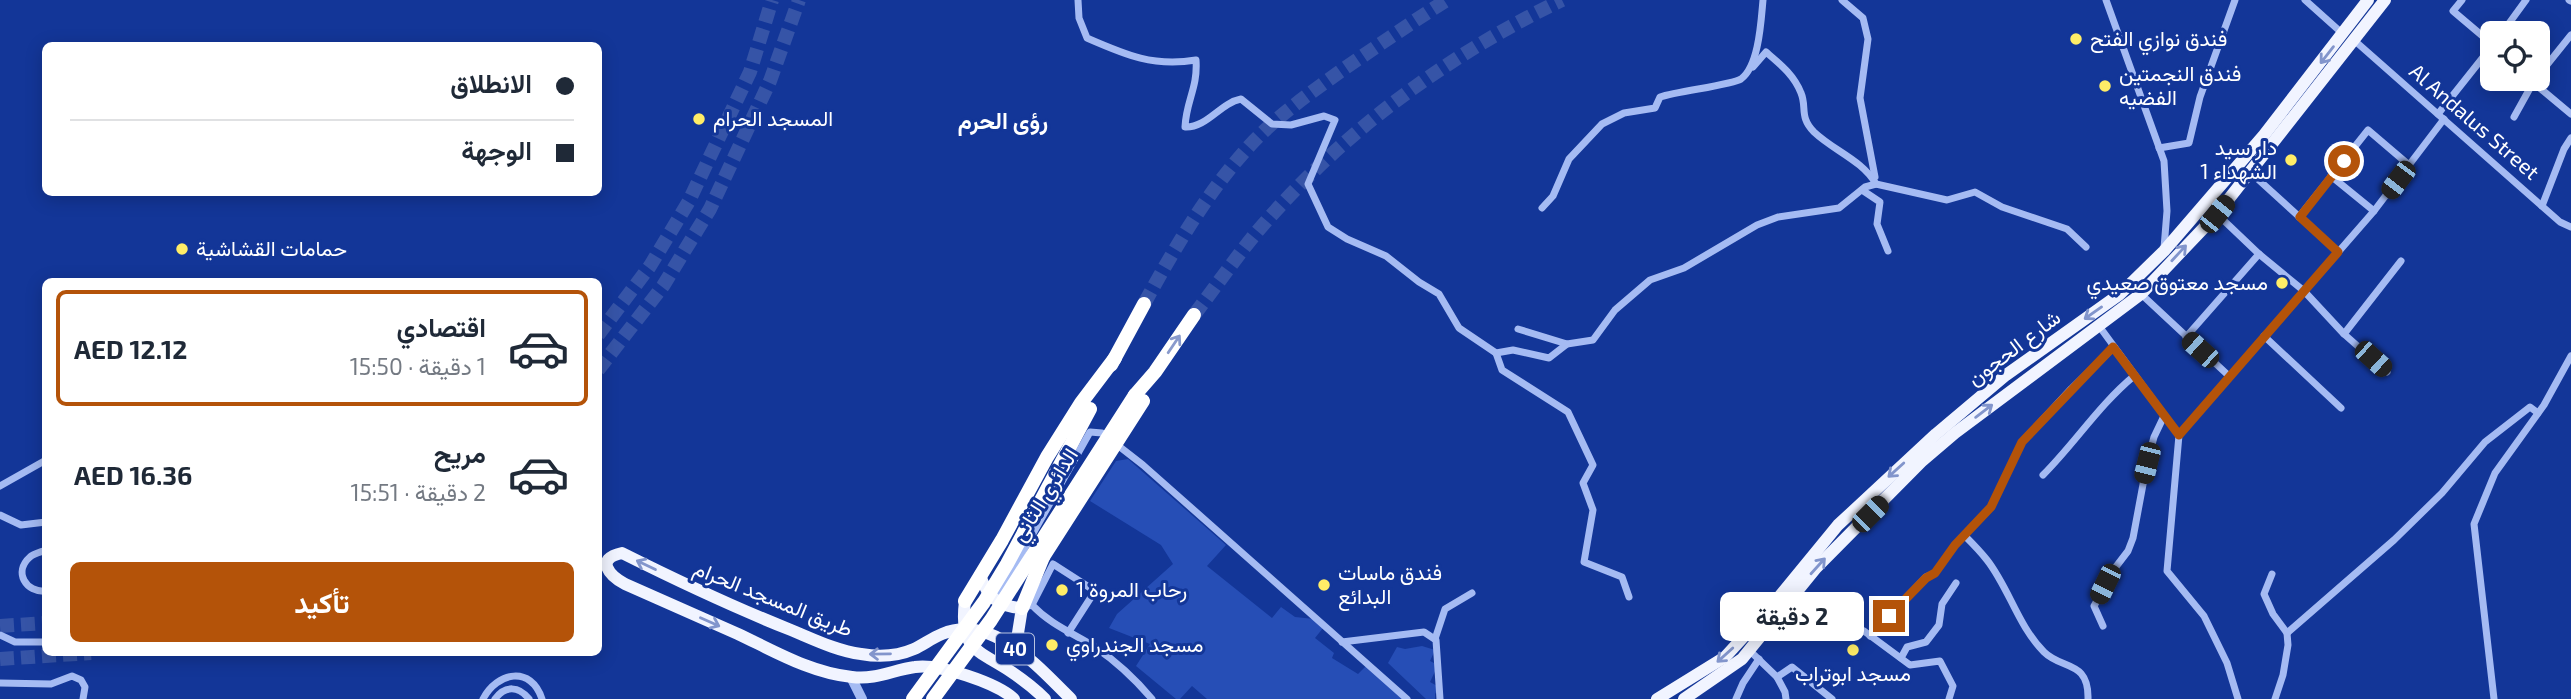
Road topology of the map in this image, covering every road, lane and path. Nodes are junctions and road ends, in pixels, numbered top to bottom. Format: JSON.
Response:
{"nodes":[{"id":1,"x":1078,"y":0,"type":"edge"},
{"id":2,"x":1763,"y":0,"type":"edge"},
{"id":3,"x":1842,"y":0,"type":"edge"},
{"id":4,"x":2106,"y":0,"type":"edge"},
{"id":5,"x":2235,"y":0,"type":"edge"},
{"id":6,"x":2305,"y":0,"type":"edge"},
{"id":7,"x":2368,"y":0,"type":"edge"},
{"id":8,"x":2385,"y":0,"type":"edge"},
{"id":9,"x":2526,"y":0,"type":"edge"},
{"id":10,"x":2459,"y":1,"type":"edge"},
{"id":11,"x":2511,"y":21,"type":"edge"},
{"id":12,"x":2343,"y":34,"type":"junction"},
{"id":13,"x":2480,"y":35,"type":"edge"},
{"id":14,"x":2571,"y":35,"type":"edge"},
{"id":15,"x":2355,"y":41,"type":"junction"},
{"id":16,"x":2550,"y":59,"type":"edge"},
{"id":17,"x":2480,"y":62,"type":"edge"},
{"id":18,"x":1751,"y":69,"type":"junction"},
{"id":19,"x":2527,"y":91,"type":"edge"},
{"id":20,"x":2546,"y":91,"type":"edge"},
{"id":21,"x":2571,"y":114,"type":"edge"},
{"id":22,"x":2441,"y":117,"type":"junction"},
{"id":23,"x":2514,"y":117,"type":"dead end"},
{"id":24,"x":2571,"y":138,"type":"edge"},
{"id":25,"x":2159,"y":148,"type":"junction"},
{"id":26,"x":2409,"y":165,"type":"junction"},
{"id":27,"x":2250,"y":172,"type":"junction"},
{"id":28,"x":2331,"y":176,"type":"junction"},
{"id":29,"x":1876,"y":184,"type":"junction"},
{"id":30,"x":1861,"y":190,"type":"junction"},
{"id":31,"x":2542,"y":206,"type":"junction"},
{"id":32,"x":1542,"y":208,"type":"dead end"},
{"id":33,"x":2374,"y":211,"type":"junction"},
{"id":34,"x":2217,"y":214,"type":"junction"},
{"id":35,"x":2300,"y":217,"type":"junction"},
{"id":36,"x":2571,"y":228,"type":"edge"},
{"id":37,"x":2086,"y":247,"type":"dead end"},
{"id":38,"x":1888,"y":251,"type":"dead end"},
{"id":39,"x":2164,"y":251,"type":"junction"},
{"id":40,"x":2338,"y":252,"type":"junction"},
{"id":41,"x":2259,"y":254,"type":"junction"},
{"id":42,"x":2401,"y":261,"type":"dead end"},
{"id":43,"x":2304,"y":291,"type":"junction"},
{"id":44,"x":2141,"y":294,"type":"junction"},
{"id":45,"x":1144,"y":304,"type":"tunnel mouth"},
{"id":46,"x":1194,"y":315,"type":"tunnel mouth"},
{"id":47,"x":2099,"y":326,"type":"junction"},
{"id":48,"x":1518,"y":330,"type":"dead end"},
{"id":49,"x":2344,"y":334,"type":"junction"},
{"id":50,"x":2264,"y":336,"type":"junction"},
{"id":51,"x":2186,"y":337,"type":"junction"},
{"id":52,"x":1567,"y":344,"type":"junction"},
{"id":53,"x":2113,"y":347,"type":"junction"},
{"id":54,"x":1496,"y":353,"type":"junction"},
{"id":55,"x":2571,"y":356,"type":"edge"},
{"id":56,"x":2387,"y":372,"type":"dead end"},
{"id":57,"x":2134,"y":376,"type":"junction"},
{"id":58,"x":2229,"y":376,"type":"junction"},
{"id":59,"x":1139,"y":398,"type":"junction"},
{"id":60,"x":1086,"y":406,"type":"junction"},
{"id":61,"x":2340,"y":408,"type":"dead end"},
{"id":62,"x":2538,"y":413,"type":"junction"},
{"id":63,"x":2164,"y":416,"type":"junction"},
{"id":64,"x":2179,"y":435,"type":"junction"},
{"id":65,"x":42,"y":462,"type":"edge"},
{"id":66,"x":2043,"y":475,"type":"dead end"},
{"id":67,"x":0,"y":486,"type":"edge"},
{"id":68,"x":0,"y":515,"type":"edge"},
{"id":69,"x":42,"y":522,"type":"edge"},
{"id":70,"x":1965,"y":536,"type":"junction"},
{"id":71,"x":42,"y":552,"type":"edge"},
{"id":72,"x":2272,"y":573,"type":"dead end"},
{"id":73,"x":980,"y":575,"type":"junction"},
{"id":74,"x":1956,"y":583,"type":"dead end"},
{"id":75,"x":42,"y":592,"type":"edge"},
{"id":76,"x":1472,"y":593,"type":"dead end"},
{"id":77,"x":1629,"y":597,"type":"dead end"},
{"id":78,"x":965,"y":601,"type":"junction"},
{"id":79,"x":995,"y":601,"type":"junction"},
{"id":80,"x":1789,"y":601,"type":"junction"},
{"id":81,"x":1027,"y":606,"type":"junction"},
{"id":82,"x":2103,"y":626,"type":"dead end"},
{"id":83,"x":966,"y":631,"type":"junction"},
{"id":84,"x":944,"y":633,"type":"junction"},
{"id":85,"x":1068,"y":633,"type":"junction"},
{"id":86,"x":2287,"y":633,"type":"junction"},
{"id":87,"x":0,"y":635,"type":"edge"},
{"id":88,"x":1870,"y":636,"type":"junction"},
{"id":89,"x":1435,"y":639,"type":"junction"},
{"id":90,"x":42,"y":642,"type":"edge"},
{"id":91,"x":1342,"y":642,"type":"junction"},
{"id":92,"x":1754,"y":655,"type":"junction"},
{"id":93,"x":1027,"y":657,"type":"junction"},
{"id":94,"x":1900,"y":658,"type":"junction"},
{"id":95,"x":1011,"y":672,"type":"junction"},
{"id":96,"x":851,"y":677,"type":"junction"},
{"id":97,"x":1777,"y":677,"type":"junction"},
{"id":98,"x":0,"y":683,"type":"edge"},
{"id":99,"x":83,"y":699,"type":"edge"},
{"id":100,"x":482,"y":699,"type":"edge"},
{"id":101,"x":495,"y":699,"type":"edge"},
{"id":102,"x":529,"y":699,"type":"edge"},
{"id":103,"x":542,"y":699,"type":"edge"},
{"id":104,"x":862,"y":699,"type":"edge"},
{"id":105,"x":913,"y":699,"type":"edge"},
{"id":106,"x":933,"y":699,"type":"edge"},
{"id":107,"x":1014,"y":699,"type":"edge"},
{"id":108,"x":1045,"y":699,"type":"edge"},
{"id":109,"x":1072,"y":699,"type":"edge"},
{"id":110,"x":1152,"y":699,"type":"edge"},
{"id":111,"x":1407,"y":699,"type":"edge"},
{"id":112,"x":1440,"y":699,"type":"edge"},
{"id":113,"x":1657,"y":699,"type":"edge"},
{"id":114,"x":1684,"y":699,"type":"edge"},
{"id":115,"x":1736,"y":699,"type":"edge"},
{"id":116,"x":1786,"y":699,"type":"edge"},
{"id":117,"x":1832,"y":699,"type":"edge"},
{"id":118,"x":1949,"y":699,"type":"edge"},
{"id":119,"x":2088,"y":699,"type":"edge"},
{"id":120,"x":2238,"y":699,"type":"edge"},
{"id":121,"x":2275,"y":699,"type":"edge"},
{"id":122,"x":2494,"y":699,"type":"edge"}],
"edges":[{"from":1,"to":54,"type":"street"},
{"from":2,"to":18,"type":"street"},
{"from":3,"to":29,"type":"street"},
{"from":4,"to":25,"type":"street"},
{"from":5,"to":25,"type":"street"},
{"from":6,"to":12,"type":"street"},
{"from":7,"to":12,"type":"main road","name":"شارع الحجون"},
{"from":8,"to":15,"type":"main road","name":"شارع الحجون"},
{"from":9,"to":11,"type":"street"},
{"from":10,"to":13,"type":"street"},
{"from":12,"to":39,"type":"main road","name":"شارع الحجون","one_way":true},
{"from":14,"to":16,"type":"street"},
{"from":15,"to":22,"type":"street","name":"Al Andalus Street"},
{"from":15,"to":27,"type":"main road","name":"شارع الحجون"},
{"from":17,"to":22,"type":"street"},
{"from":18,"to":29,"type":"street"},
{"from":18,"to":32,"type":"street"},
{"from":19,"to":23,"type":"street"},
{"from":20,"to":21,"type":"street"},
{"from":22,"to":26,"type":"street"},
{"from":22,"to":31,"type":"street","name":"Al Andalus Street"},
{"from":24,"to":31,"type":"street"},
{"from":25,"to":39,"type":"street"},
{"from":26,"to":28,"type":"street"},
{"from":26,"to":33,"type":"street"},
{"from":27,"to":34,"type":"main road","name":"شارع الحجون"},
{"from":27,"to":35,"type":"street"},
{"from":28,"to":33,"type":"street"},
{"from":28,"to":35,"type":"street"},
{"from":29,"to":30,"type":"street"},
{"from":29,"to":37,"type":"street"},
{"from":30,"to":38,"type":"street"},
{"from":30,"to":52,"type":"street"},
{"from":31,"to":36,"type":"street","name":"Al Andalus Street"},
{"from":33,"to":40,"type":"street"},
{"from":34,"to":41,"type":"street"},
{"from":44,"to":34,"type":"main road","name":"شارع الحجون","one_way":true},
{"from":35,"to":40,"type":"street"},
{"from":39,"to":113,"type":"main road","name":"شارع الحجون","one_way":true},
{"from":40,"to":43,"type":"street"},
{"from":41,"to":43,"type":"street"},
{"from":41,"to":51,"type":"street"},
{"from":42,"to":49,"type":"street"},
{"from":43,"to":49,"type":"street"},
{"from":43,"to":50,"type":"street"},
{"from":44,"to":47,"type":"main road","name":"شارع الحجون"},
{"from":44,"to":51,"type":"street"},
{"from":45,"to":60,"type":"highway","name":"الدائري الثاني"},
{"from":59,"to":46,"type":"highway","name":"الدائري الثاني","one_way":true},
{"from":47,"to":53,"type":"street"},
{"from":80,"to":47,"type":"main road","name":"شارع الحجون","one_way":true},
{"from":48,"to":52,"type":"street"},
{"from":49,"to":56,"type":"street"},
{"from":50,"to":58,"type":"street"},
{"from":50,"to":61,"type":"street"},
{"from":51,"to":58,"type":"street"},
{"from":52,"to":54,"type":"street"},
{"from":53,"to":57,"type":"street"},
{"from":53,"to":70,"type":"street"},
{"from":54,"to":77,"type":"street"},
{"from":55,"to":62,"type":"street"},
{"from":57,"to":63,"type":"street"},
{"from":57,"to":66,"type":"street"},
{"from":58,"to":64,"type":"street"},
{"from":59,"to":81,"type":"highway","bridge":true},
{"from":59,"to":106,"type":"highway","name":"الدائري الثاني","bridge":true},
{"from":60,"to":73,"type":"highway"},
{"from":60,"to":105,"type":"highway","name":"الدائري الثاني","bridge":true},
{"from":62,"to":86,"type":"street"},
{"from":62,"to":122,"type":"street"},
{"from":63,"to":64,"type":"street"},
{"from":63,"to":82,"type":"street"},
{"from":64,"to":120,"type":"street"},
{"from":65,"to":67,"type":"street"},
{"from":68,"to":69,"type":"street"},
{"from":70,"to":88,"type":"street"},
{"from":70,"to":119,"type":"street"},
{"from":71,"to":75,"type":"street"},
{"from":72,"to":86,"type":"street"},
{"from":73,"to":78,"type":"highway"},
{"from":73,"to":79,"type":"main road"},
{"from":74,"to":94,"type":"street"},
{"from":76,"to":89,"type":"street"},
{"from":78,"to":83,"type":"main road"},
{"from":78,"to":84,"type":"main road"},
{"from":79,"to":81,"type":"main road"},
{"from":79,"to":91,"type":"street"},
{"from":80,"to":88,"type":"street"},
{"from":80,"to":92,"type":"main road","name":"شارع الحجون"},
{"from":81,"to":85,"type":"street"},
{"from":81,"to":85,"type":"street"},
{"from":81,"to":93,"type":"main road"},
{"from":83,"to":84,"type":"main road","name":"طريق المسجد الحرام","number":"40"},
{"from":83,"to":93,"type":"main road","name":"طريق المسجد الحرام","number":"40"},
{"from":83,"to":95,"type":"main road"},
{"from":84,"to":96,"type":"main road","name":"طريق المسجد الحرام","one_way":true},
{"from":85,"to":110,"type":"street"},
{"from":86,"to":121,"type":"street"},
{"from":87,"to":90,"type":"street"},
{"from":88,"to":94,"type":"street"},
{"from":89,"to":91,"type":"street"},
{"from":89,"to":112,"type":"street"},
{"from":91,"to":111,"type":"street"},
{"from":92,"to":97,"type":"street"},
{"from":92,"to":114,"type":"main road","name":"شارع الحجون"},
{"from":92,"to":115,"type":"street"},
{"from":93,"to":95,"type":"main road"},
{"from":93,"to":109,"type":"main road","name":"طريق المسجد الحرام","number":"40"},
{"from":94,"to":118,"type":"street"},
{"from":95,"to":108,"type":"main road"},
{"from":96,"to":104,"type":"street"},
{"from":96,"to":107,"type":"main road","name":"طريق المسجد الحرام"},
{"from":97,"to":116,"type":"street"},
{"from":97,"to":117,"type":"street"},
{"from":98,"to":99,"type":"street"},
{"from":100,"to":103,"type":"street"},
{"from":101,"to":102,"type":"street"}]}
